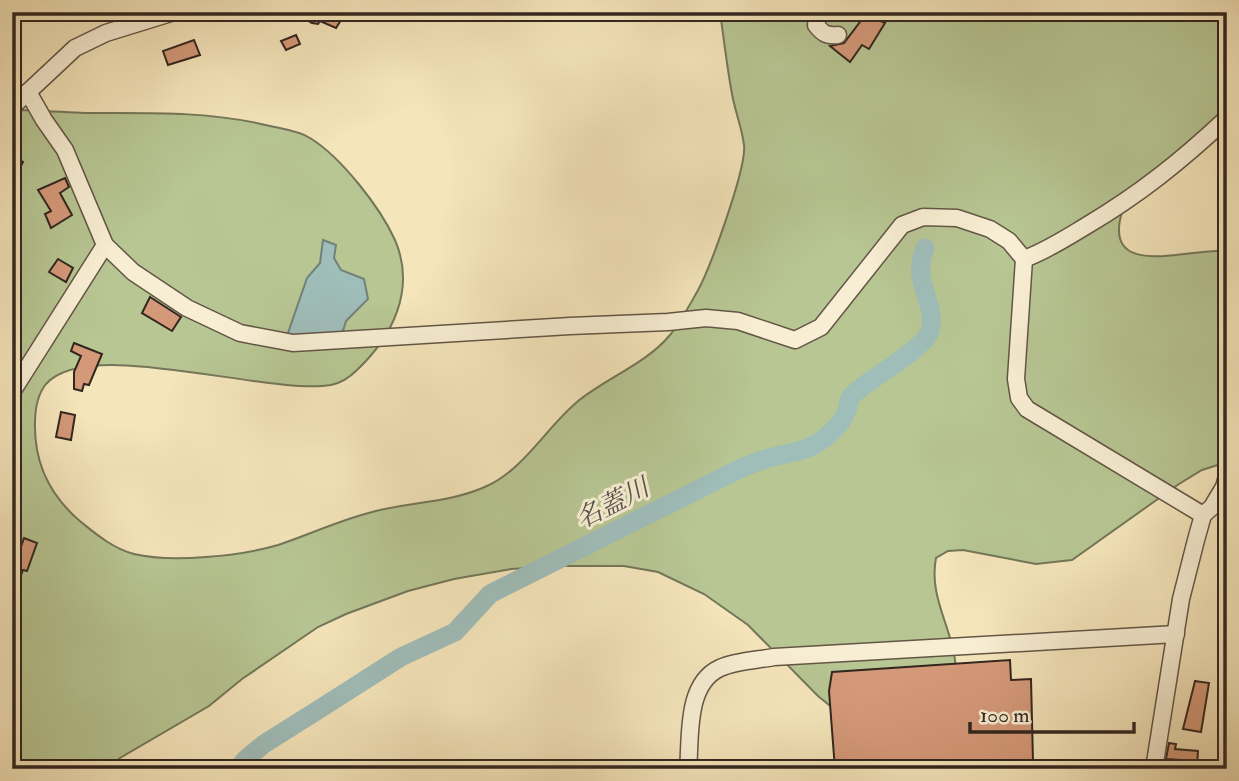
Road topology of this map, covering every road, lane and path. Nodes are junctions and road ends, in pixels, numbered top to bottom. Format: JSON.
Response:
{"nodes":[{"id":1,"x":174,"y":12,"type":"edge"},
{"id":2,"x":819,"y":12,"type":"edge"},
{"id":3,"x":838,"y":35,"type":"dead end"},
{"id":4,"x":28,"y":92,"type":"junction"},
{"id":5,"x":12,"y":107,"type":"edge"},
{"id":6,"x":1227,"y":118,"type":"edge"},
{"id":7,"x":105,"y":245,"type":"junction"},
{"id":8,"x":1024,"y":259,"type":"junction"},
{"id":9,"x":12,"y":392,"type":"edge"},
{"id":10,"x":1227,"y":476,"type":"edge"},
{"id":11,"x":1203,"y":515,"type":"junction"},
{"id":12,"x":1176,"y":634,"type":"junction"},
{"id":13,"x":688,"y":769,"type":"edge"},
{"id":14,"x":1154,"y":769,"type":"edge"}],
"edges":[{"from":1,"to":4,"type":"street"},
{"from":2,"to":3,"type":"street"},
{"from":4,"to":5,"type":"street"},
{"from":4,"to":7,"type":"street"},
{"from":6,"to":8,"type":"street"},
{"from":7,"to":8,"type":"street"},
{"from":7,"to":9,"type":"street"},
{"from":8,"to":11,"type":"street"},
{"from":10,"to":11,"type":"street"},
{"from":11,"to":12,"type":"street"},
{"from":12,"to":13,"type":"street"},
{"from":12,"to":14,"type":"street"}]}
